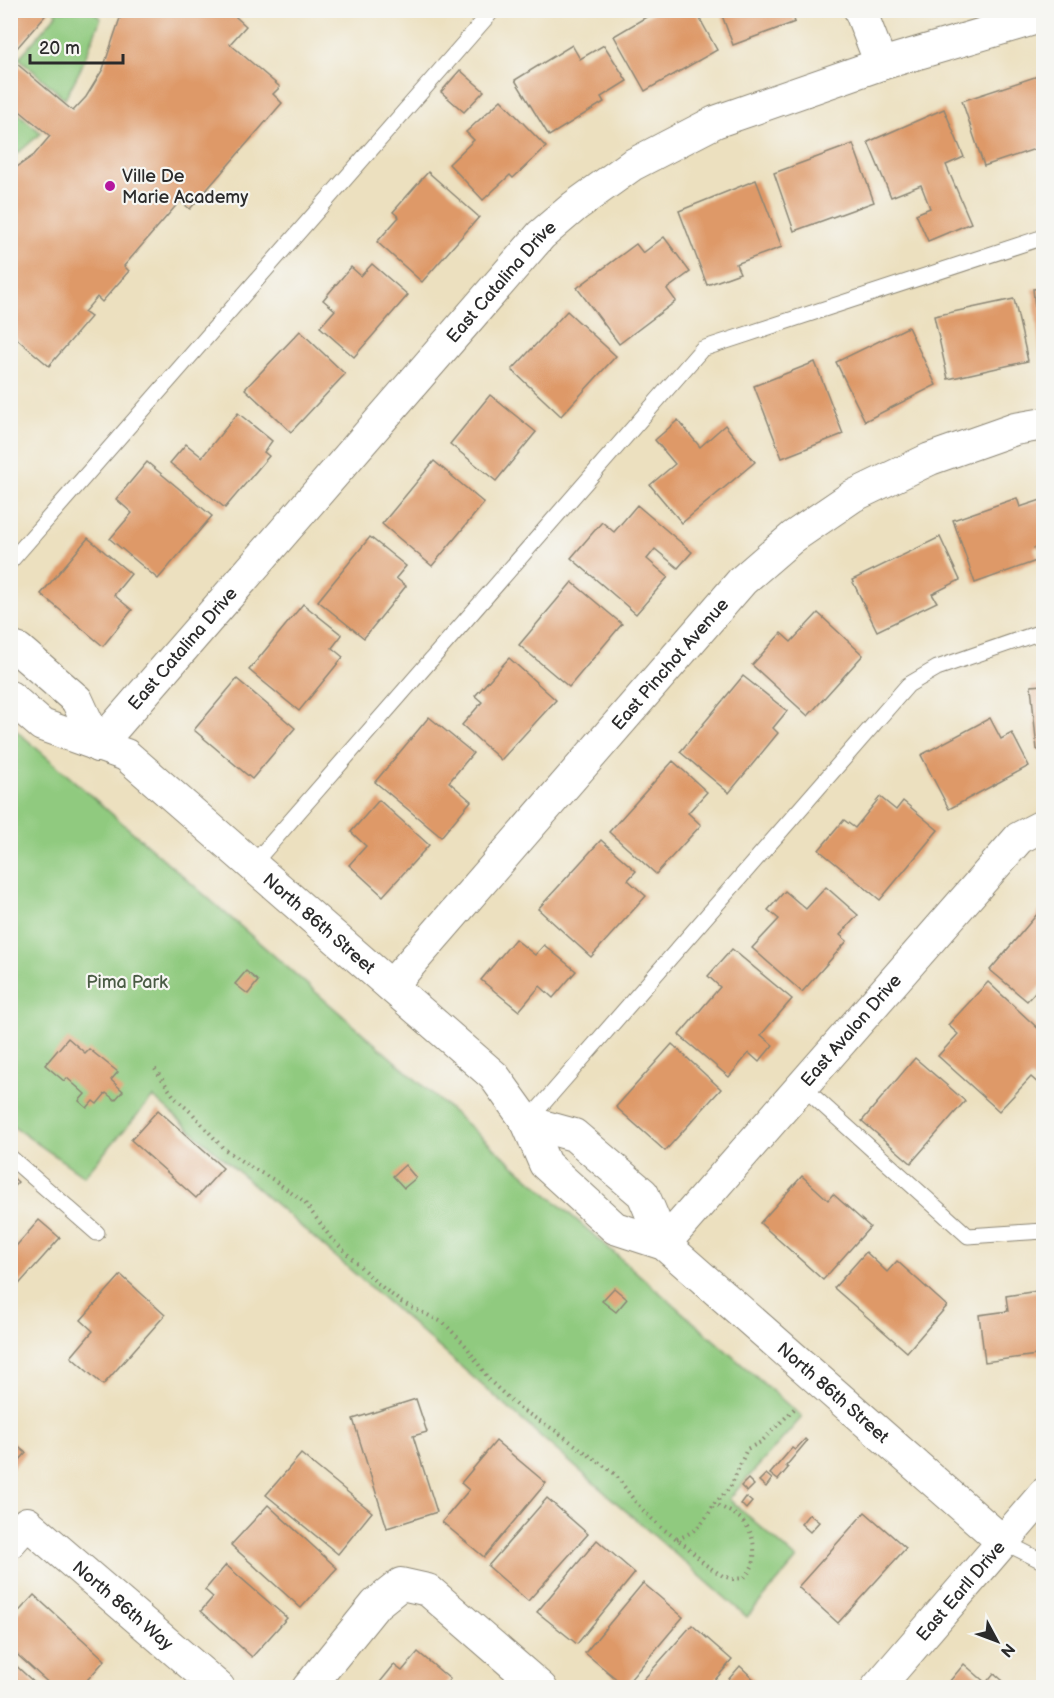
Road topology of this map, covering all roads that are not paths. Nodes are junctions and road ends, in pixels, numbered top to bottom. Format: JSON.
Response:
{"nodes":[{"id":1,"x":494,"y":10,"type":"edge"},
{"id":2,"x":860,"y":10,"type":"edge"},
{"id":3,"x":1044,"y":16,"type":"edge"},
{"id":4,"x":881,"y":64,"type":"junction"},
{"id":5,"x":1044,"y":237,"type":"edge"},
{"id":6,"x":1029,"y":427,"type":"edge"},
{"id":7,"x":10,"y":561,"type":"edge"},
{"id":8,"x":1044,"y":631,"type":"edge"},
{"id":9,"x":10,"y":647,"type":"edge"},
{"id":10,"x":10,"y":697,"type":"edge"},
{"id":11,"x":98,"y":746,"type":"junction"},
{"id":12,"x":1044,"y":825,"type":"edge"},
{"id":13,"x":253,"y":864,"type":"junction"},
{"id":14,"x":392,"y":986,"type":"junction"},
{"id":15,"x":802,"y":1086,"type":"junction"},
{"id":16,"x":527,"y":1122,"type":"junction"},
{"id":17,"x":10,"y":1157,"type":"edge"},
{"id":18,"x":1044,"y":1231,"type":"edge"},
{"id":19,"x":97,"y":1233,"type":"dead end"},
{"id":20,"x":664,"y":1244,"type":"junction"},
{"id":21,"x":1044,"y":1494,"type":"edge"},
{"id":22,"x":19,"y":1532,"type":"edge"},
{"id":23,"x":1002,"y":1541,"type":"junction"},
{"id":24,"x":1044,"y":1562,"type":"edge"},
{"id":25,"x":219,"y":1688,"type":"edge"},
{"id":26,"x":308,"y":1688,"type":"edge"},
{"id":27,"x":541,"y":1688,"type":"edge"},
{"id":28,"x":877,"y":1688,"type":"edge"}],
"edges":[{"from":1,"to":7,"type":"lane"},
{"from":2,"to":4,"type":"street"},
{"from":3,"to":4,"type":"street","name":"East Catalina Drive"},
{"from":4,"to":11,"type":"street","name":"East Catalina Drive"},
{"from":5,"to":13,"type":"lane"},
{"from":6,"to":14,"type":"street","name":"East Pinchot Avenue"},
{"from":8,"to":16,"type":"lane"},
{"from":9,"to":11,"type":"street"},
{"from":10,"to":11,"type":"street","name":"North 86th Street"},
{"from":11,"to":13,"type":"street","name":"North 86th Street"},
{"from":12,"to":15,"type":"street","name":"East Avalon Drive"},
{"from":13,"to":14,"type":"street","name":"North 86th Street"},
{"from":14,"to":16,"type":"street","name":"North 86th Street"},
{"from":15,"to":18,"type":"lane"},
{"from":15,"to":20,"type":"street","name":"East Avalon Drive"},
{"from":16,"to":20,"type":"street","name":"North 86th Street"},
{"from":16,"to":20,"type":"street","name":"North 86th Street"},
{"from":17,"to":19,"type":"lane"},
{"from":20,"to":23,"type":"street","name":"North 86th Street"},
{"from":21,"to":23,"type":"street","name":"East Earll Drive"},
{"from":22,"to":25,"type":"street","name":"North 86th Way"},
{"from":23,"to":24,"type":"lane"},
{"from":23,"to":28,"type":"street","name":"East Earll Drive"},
{"from":26,"to":27,"type":"street"}]}
